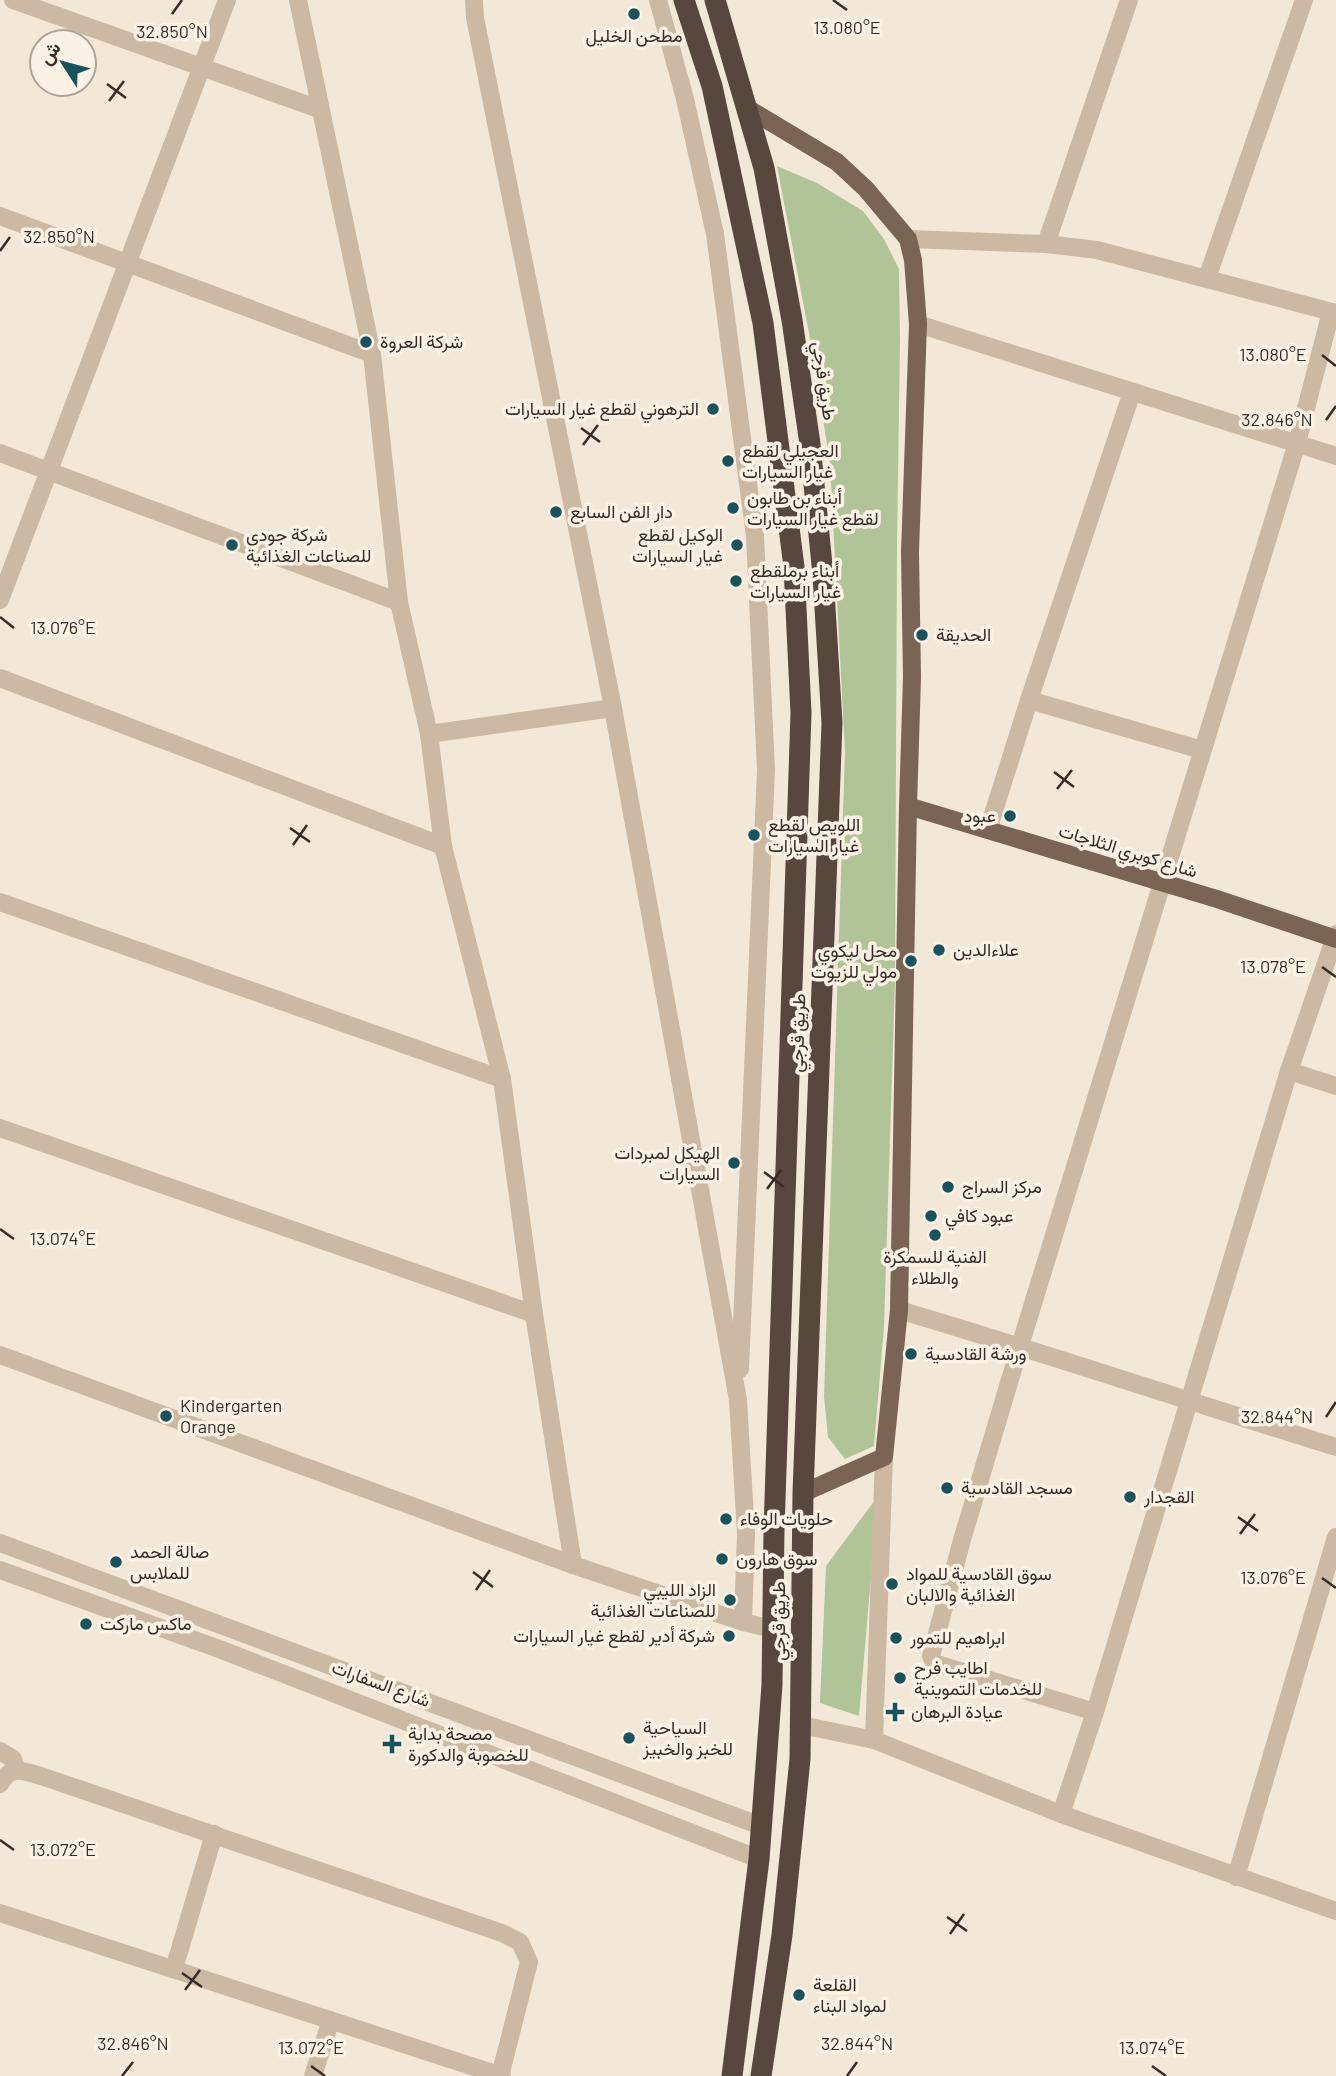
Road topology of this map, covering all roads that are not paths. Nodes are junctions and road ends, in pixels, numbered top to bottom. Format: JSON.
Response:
{"nodes":[{"id":1,"x":13,"y":0,"type":"edge"},
{"id":2,"x":227,"y":0,"type":"edge"},
{"id":3,"x":298,"y":0,"type":"edge"},
{"id":4,"x":474,"y":0,"type":"edge"},
{"id":5,"x":658,"y":0,"type":"edge"},
{"id":6,"x":684,"y":0,"type":"edge"},
{"id":7,"x":715,"y":0,"type":"edge"},
{"id":8,"x":1129,"y":0,"type":"edge"},
{"id":9,"x":1304,"y":0,"type":"edge"},
{"id":10,"x":202,"y":68,"type":"junction"},
{"id":11,"x":747,"y":108,"type":"junction"},
{"id":12,"x":319,"y":109,"type":"junction"},
{"id":13,"x":0,"y":216,"type":"edge"},
{"id":14,"x":908,"y":239,"type":"junction"},
{"id":15,"x":1046,"y":244,"type":"junction"},
{"id":16,"x":126,"y":263,"type":"junction"},
{"id":17,"x":1207,"y":278,"type":"junction"},
{"id":18,"x":1334,"y":313,"type":"edge"},
{"id":19,"x":918,"y":324,"type":"junction"},
{"id":20,"x":372,"y":354,"type":"junction"},
{"id":21,"x":1132,"y":393,"type":"junction"},
{"id":22,"x":1297,"y":443,"type":"junction"},
{"id":23,"x":0,"y":453,"type":"edge"},
{"id":24,"x":1336,"y":456,"type":"edge"},
{"id":25,"x":47,"y":471,"type":"junction"},
{"id":26,"x":0,"y":600,"type":"edge"},
{"id":27,"x":399,"y":602,"type":"junction"},
{"id":28,"x":0,"y":678,"type":"edge"},
{"id":29,"x":1029,"y":700,"type":"junction"},
{"id":30,"x":612,"y":708,"type":"junction"},
{"id":31,"x":429,"y":734,"type":"junction"},
{"id":32,"x":1202,"y":750,"type":"junction"},
{"id":33,"x":908,"y":806,"type":"junction"},
{"id":34,"x":988,"y":830,"type":"junction"},
{"id":35,"x":443,"y":846,"type":"junction"},
{"id":36,"x":1161,"y":883,"type":"junction"},
{"id":37,"x":0,"y":902,"type":"edge"},
{"id":38,"x":1335,"y":937,"type":"edge"},
{"id":39,"x":1289,"y":1071,"type":"junction"},
{"id":40,"x":502,"y":1079,"type":"junction"},
{"id":41,"x":1336,"y":1086,"type":"edge"},
{"id":42,"x":0,"y":1128,"type":"edge"},
{"id":43,"x":785,"y":1175,"type":"junction"},
{"id":44,"x":815,"y":1175,"type":"junction"},
{"id":45,"x":899,"y":1310,"type":"junction"},
{"id":46,"x":534,"y":1314,"type":"junction"},
{"id":47,"x":1020,"y":1346,"type":"junction"},
{"id":48,"x":0,"y":1355,"type":"edge"},
{"id":49,"x":738,"y":1400,"type":"junction"},
{"id":50,"x":1189,"y":1402,"type":"junction"},
{"id":51,"x":1336,"y":1447,"type":"edge"},
{"id":52,"x":884,"y":1457,"type":"junction"},
{"id":53,"x":803,"y":1493,"type":"junction"},
{"id":54,"x":1336,"y":1537,"type":"edge"},
{"id":55,"x":0,"y":1543,"type":"edge"},
{"id":56,"x":573,"y":1565,"type":"junction"},
{"id":57,"x":0,"y":1570,"type":"edge"},
{"id":58,"x":743,"y":1622,"type":"junction"},
{"id":59,"x":772,"y":1629,"type":"junction"},
{"id":60,"x":772,"y":1685,"type":"junction"},
{"id":61,"x":802,"y":1694,"type":"junction"},
{"id":62,"x":1095,"y":1712,"type":"junction"},
{"id":63,"x":801,"y":1725,"type":"junction"},
{"id":64,"x":874,"y":1740,"type":"junction"},
{"id":65,"x":0,"y":1751,"type":"edge"},
{"id":66,"x":17,"y":1770,"type":"junction"},
{"id":67,"x":0,"y":1784,"type":"edge"},
{"id":68,"x":1061,"y":1814,"type":"junction"},
{"id":69,"x":761,"y":1826,"type":"junction"},
{"id":70,"x":214,"y":1834,"type":"junction"},
{"id":71,"x":758,"y":1859,"type":"junction"},
{"id":72,"x":1236,"y":1877,"type":"junction"},
{"id":73,"x":1336,"y":1910,"type":"edge"},
{"id":74,"x":0,"y":1913,"type":"edge"},
{"id":75,"x":174,"y":1969,"type":"junction"},
{"id":76,"x":331,"y":2020,"type":"junction"},
{"id":77,"x":313,"y":2076,"type":"edge"},
{"id":78,"x":501,"y":2076,"type":"edge"},
{"id":79,"x":732,"y":2076,"type":"edge"},
{"id":80,"x":761,"y":2076,"type":"edge"}],
"edges":[{"from":1,"to":10,"type":"street"},
{"from":2,"to":10,"type":"street"},
{"from":3,"to":12,"type":"street"},
{"from":4,"to":30,"type":"street"},
{"from":5,"to":49,"type":"street"},
{"from":6,"to":43,"type":"highway","name":"طريق قرجي"},
{"from":7,"to":11,"type":"highway","name":"طريق قرجي"},
{"from":8,"to":15,"type":"street"},
{"from":9,"to":17,"type":"street"},
{"from":10,"to":12,"type":"street"},
{"from":10,"to":16,"type":"street"},
{"from":11,"to":14,"type":"main road"},
{"from":11,"to":44,"type":"highway","name":"طريق قرجي"},
{"from":12,"to":20,"type":"street"},
{"from":13,"to":16,"type":"street"},
{"from":14,"to":15,"type":"street"},
{"from":14,"to":19,"type":"main road"},
{"from":15,"to":17,"type":"street"},
{"from":16,"to":20,"type":"street"},
{"from":16,"to":25,"type":"street"},
{"from":17,"to":18,"type":"street"},
{"from":18,"to":22,"type":"street"},
{"from":19,"to":21,"type":"street"},
{"from":19,"to":33,"type":"main road"},
{"from":20,"to":27,"type":"street"},
{"from":21,"to":22,"type":"street"},
{"from":21,"to":29,"type":"street"},
{"from":22,"to":24,"type":"street"},
{"from":22,"to":32,"type":"street"},
{"from":23,"to":25,"type":"street"},
{"from":25,"to":26,"type":"street"},
{"from":25,"to":27,"type":"street"},
{"from":27,"to":31,"type":"street"},
{"from":28,"to":35,"type":"street"},
{"from":29,"to":32,"type":"street"},
{"from":29,"to":34,"type":"street"},
{"from":30,"to":31,"type":"street"},
{"from":30,"to":49,"type":"street"},
{"from":31,"to":35,"type":"street"},
{"from":32,"to":36,"type":"street"},
{"from":33,"to":34,"type":"main road","name":"شارع كوبري الثلاجات"},
{"from":33,"to":45,"type":"main road"},
{"from":34,"to":36,"type":"main road","name":"شارع كوبري الثلاجات"},
{"from":35,"to":40,"type":"street"},
{"from":36,"to":38,"type":"main road","name":"شارع كوبري الثلاجات"},
{"from":36,"to":47,"type":"street"},
{"from":37,"to":40,"type":"street"},
{"from":38,"to":39,"type":"street"},
{"from":39,"to":41,"type":"street"},
{"from":39,"to":50,"type":"street"},
{"from":40,"to":46,"type":"street"},
{"from":42,"to":46,"type":"street"},
{"from":43,"to":44,"type":"highway"},
{"from":43,"to":59,"type":"highway","name":"طريق قرجي"},
{"from":44,"to":53,"type":"highway","name":"طريق قرجي"},
{"from":45,"to":47,"type":"street"},
{"from":45,"to":52,"type":"main road"},
{"from":46,"to":56,"type":"street"},
{"from":47,"to":50,"type":"street"},
{"from":47,"to":62,"type":"street"},
{"from":48,"to":56,"type":"street"},
{"from":49,"to":58,"type":"street"},
{"from":50,"to":51,"type":"street"},
{"from":50,"to":62,"type":"street"},
{"from":52,"to":53,"type":"main road"},
{"from":52,"to":64,"type":"street"},
{"from":53,"to":61,"type":"highway","name":"طريق قرجي"},
{"from":54,"to":72,"type":"street"},
{"from":55,"to":69,"type":"street","name":"شارع السفارات"},
{"from":56,"to":58,"type":"street"},
{"from":57,"to":71,"type":"street","name":"شارع السفارات"},
{"from":58,"to":59,"type":"street"},
{"from":59,"to":60,"type":"highway","name":"طريق قرجي"},
{"from":60,"to":61,"type":"highway"},
{"from":60,"to":69,"type":"highway","name":"طريق قرجي"},
{"from":61,"to":63,"type":"highway","name":"طريق قرجي"},
{"from":62,"to":68,"type":"street"},
{"from":63,"to":64,"type":"street"},
{"from":63,"to":80,"type":"highway","name":"طريق قرجي"},
{"from":64,"to":68,"type":"street"},
{"from":65,"to":66,"type":"street"},
{"from":66,"to":67,"type":"street"},
{"from":66,"to":70,"type":"street"},
{"from":68,"to":72,"type":"street"},
{"from":69,"to":71,"type":"highway","name":"طريق قرجي"},
{"from":70,"to":75,"type":"street"},
{"from":70,"to":78,"type":"street"},
{"from":71,"to":79,"type":"highway","name":"طريق قرجي"},
{"from":72,"to":73,"type":"street"},
{"from":74,"to":75,"type":"street"},
{"from":75,"to":76,"type":"street"},
{"from":76,"to":77,"type":"street"},
{"from":76,"to":78,"type":"street"}]}
